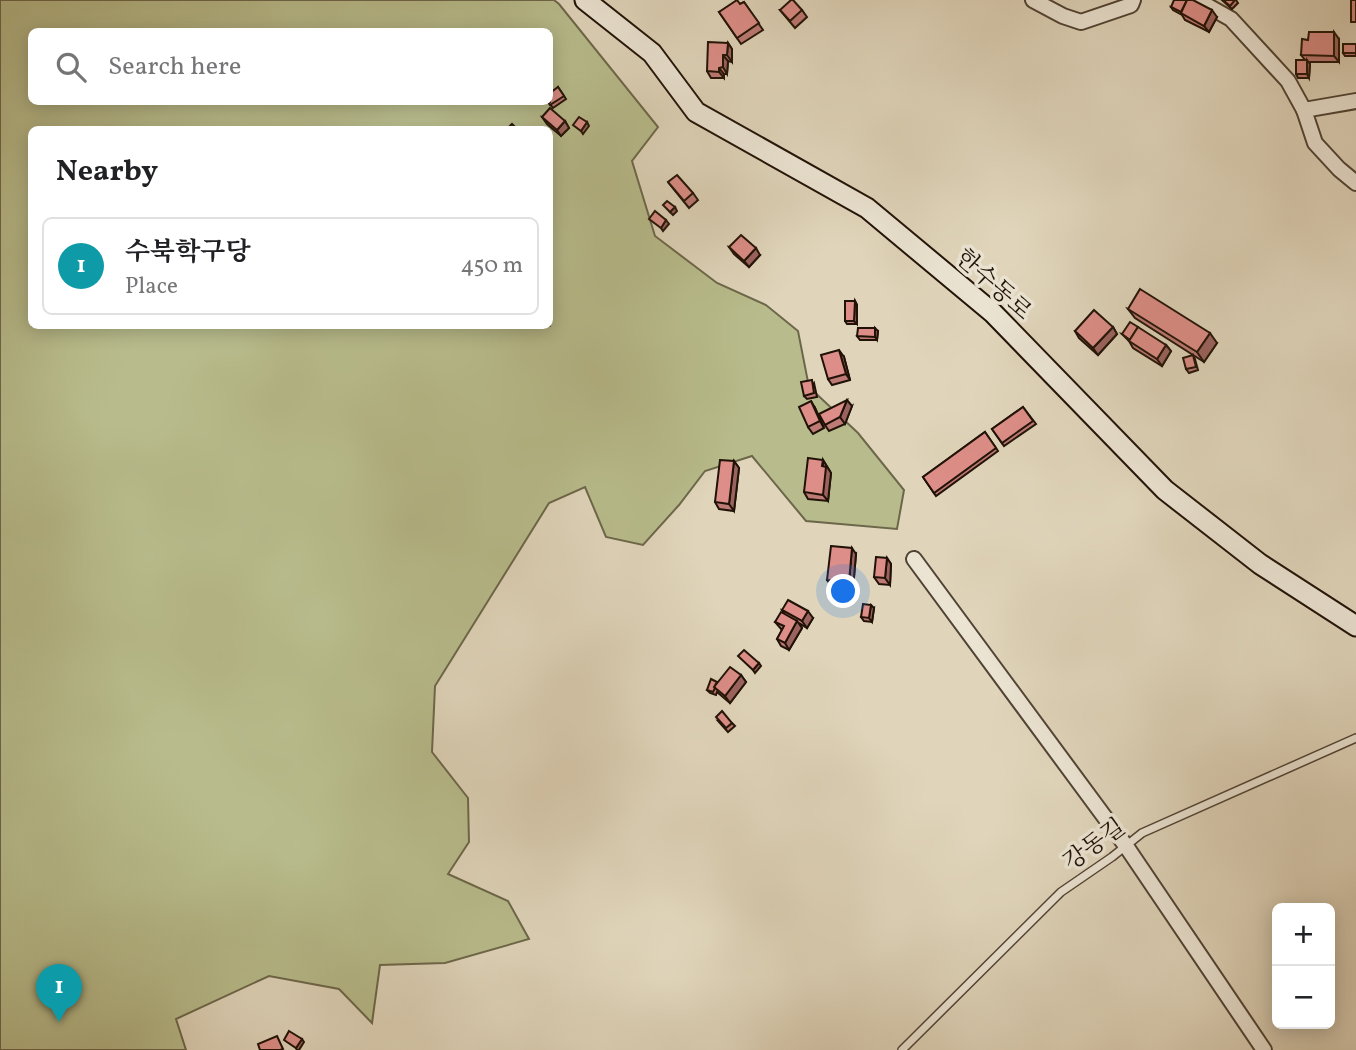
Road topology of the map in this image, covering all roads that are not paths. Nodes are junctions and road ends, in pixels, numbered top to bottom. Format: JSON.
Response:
{"nodes":[{"id":1,"x":585,"y":0,"type":"edge"},
{"id":2,"x":1033,"y":0,"type":"edge"},
{"id":3,"x":1133,"y":0,"type":"edge"},
{"id":4,"x":1197,"y":0,"type":"edge"},
{"id":5,"x":1356,"y":101,"type":"edge"},
{"id":6,"x":1304,"y":110,"type":"junction"},
{"id":7,"x":1356,"y":183,"type":"edge"},
{"id":8,"x":914,"y":559,"type":"dead end"},
{"id":9,"x":1356,"y":626,"type":"edge"},
{"id":10,"x":1356,"y":738,"type":"edge"},
{"id":11,"x":1126,"y":846,"type":"junction"},
{"id":12,"x":902,"y":1050,"type":"edge"},
{"id":13,"x":1264,"y":1050,"type":"edge"}],
"edges":[{"from":1,"to":9,"type":"street","name":"한수동로"},
{"from":2,"to":3,"type":"street"},
{"from":4,"to":6,"type":"street"},
{"from":5,"to":6,"type":"street"},
{"from":6,"to":7,"type":"street"},
{"from":8,"to":11,"type":"street"},
{"from":10,"to":11,"type":"lane","name":"강동길"},
{"from":11,"to":12,"type":"lane","name":"강동길"},
{"from":11,"to":13,"type":"street"}]}
